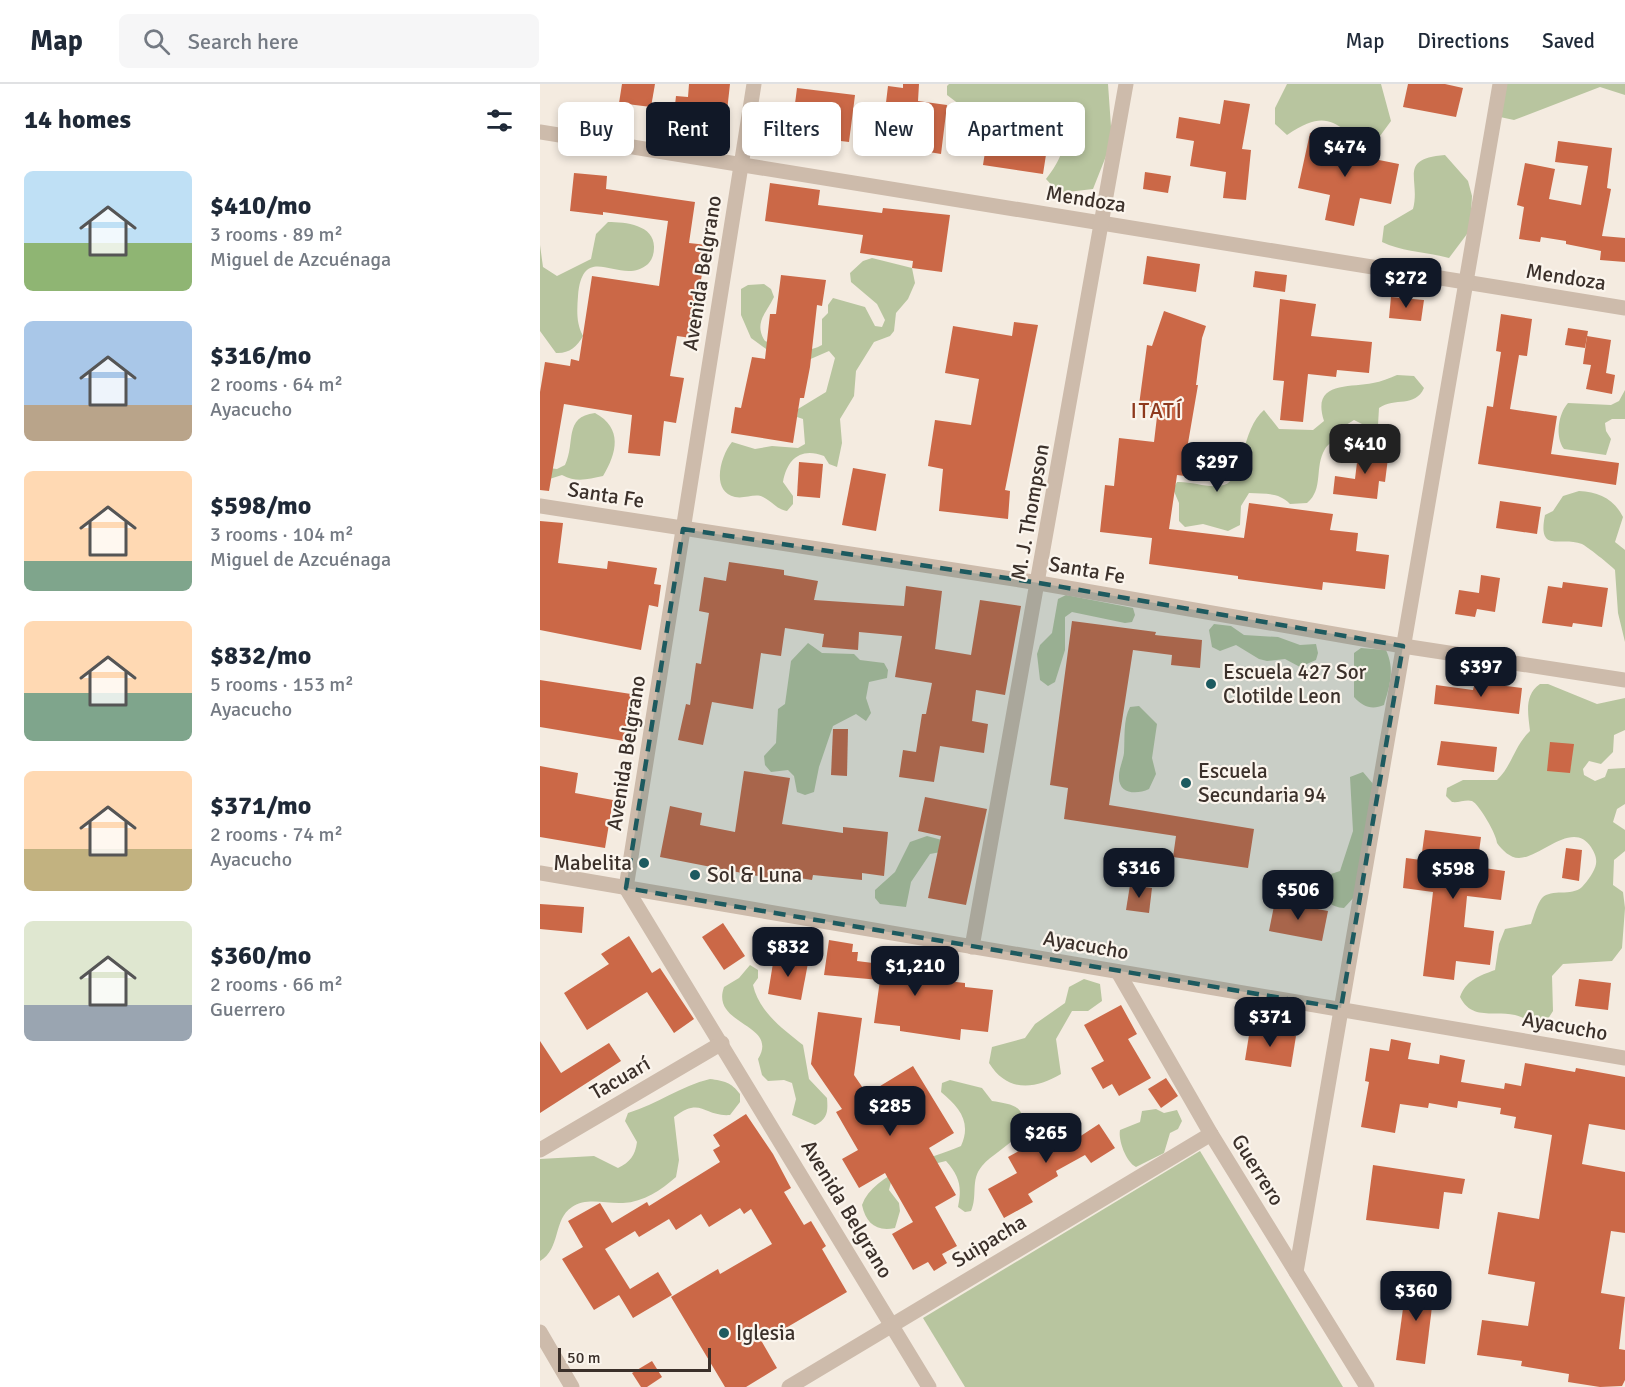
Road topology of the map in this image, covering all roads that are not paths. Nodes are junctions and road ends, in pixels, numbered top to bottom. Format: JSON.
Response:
{"nodes":[{"id":1,"x":754,"y":84,"type":"edge"},
{"id":2,"x":1126,"y":84,"type":"edge"},
{"id":3,"x":1500,"y":84,"type":"edge"},
{"id":4,"x":540,"y":132,"type":"edge"},
{"id":5,"x":741,"y":166,"type":"junction"},
{"id":6,"x":1102,"y":223,"type":"junction"},
{"id":7,"x":1466,"y":282,"type":"junction"},
{"id":8,"x":1625,"y":308,"type":"edge"},
{"id":9,"x":540,"y":506,"type":"edge"},
{"id":10,"x":683,"y":529,"type":"junction"},
{"id":11,"x":1039,"y":583,"type":"junction"},
{"id":12,"x":1403,"y":646,"type":"junction"},
{"id":13,"x":1625,"y":680,"type":"edge"},
{"id":14,"x":540,"y":873,"type":"edge"},
{"id":15,"x":626,"y":888,"type":"junction"},
{"id":16,"x":972,"y":947,"type":"junction"},
{"id":17,"x":1118,"y":972,"type":"junction"},
{"id":18,"x":1341,"y":1008,"type":"junction"},
{"id":19,"x":722,"y":1043,"type":"junction"},
{"id":20,"x":1625,"y":1058,"type":"edge"},
{"id":21,"x":1211,"y":1134,"type":"junction"},
{"id":22,"x":540,"y":1150,"type":"edge"},
{"id":23,"x":1296,"y":1272,"type":"junction"},
{"id":24,"x":891,"y":1324,"type":"junction"},
{"id":25,"x":540,"y":1332,"type":"edge"},
{"id":26,"x":572,"y":1387,"type":"edge"},
{"id":27,"x":789,"y":1387,"type":"edge"},
{"id":28,"x":930,"y":1387,"type":"edge"},
{"id":29,"x":1367,"y":1387,"type":"edge"}],
"edges":[{"from":1,"to":5,"type":"street","name":"Avenida Belgrano"},
{"from":2,"to":6,"type":"street","name":"M. J. Thompson"},
{"from":3,"to":7,"type":"street"},
{"from":4,"to":5,"type":"street","name":"Mendoza"},
{"from":5,"to":6,"type":"street","name":"Mendoza"},
{"from":5,"to":10,"type":"street","name":"Avenida Belgrano"},
{"from":6,"to":7,"type":"street","name":"Mendoza"},
{"from":6,"to":11,"type":"street","name":"M. J. Thompson"},
{"from":7,"to":8,"type":"street","name":"Mendoza"},
{"from":7,"to":12,"type":"street"},
{"from":9,"to":10,"type":"street","name":"Santa Fe"},
{"from":10,"to":11,"type":"street","name":"Santa Fe"},
{"from":10,"to":15,"type":"street","name":"Avenida Belgrano"},
{"from":11,"to":12,"type":"street","name":"Santa Fe"},
{"from":11,"to":16,"type":"street","name":"M. J. Thompson"},
{"from":12,"to":13,"type":"street","name":"Santa Fe"},
{"from":12,"to":18,"type":"street"},
{"from":14,"to":15,"type":"street","name":"Ayacucho"},
{"from":15,"to":16,"type":"street","name":"Ayacucho"},
{"from":15,"to":19,"type":"street","name":"Avenida Belgrano"},
{"from":16,"to":17,"type":"street","name":"Ayacucho"},
{"from":17,"to":18,"type":"street","name":"Ayacucho"},
{"from":17,"to":21,"type":"street","name":"Guerrero"},
{"from":18,"to":20,"type":"street","name":"Ayacucho"},
{"from":18,"to":23,"type":"street"},
{"from":19,"to":22,"type":"street","name":"Tacuarí"},
{"from":19,"to":24,"type":"street","name":"Avenida Belgrano"},
{"from":21,"to":23,"type":"street","name":"Guerrero"},
{"from":21,"to":24,"type":"street","name":"Suipacha"},
{"from":23,"to":29,"type":"street","name":"Guerrero"},
{"from":24,"to":27,"type":"street","name":"Suipacha"},
{"from":24,"to":28,"type":"street","name":"Avenida Belgrano"},
{"from":25,"to":26,"type":"street"}]}
